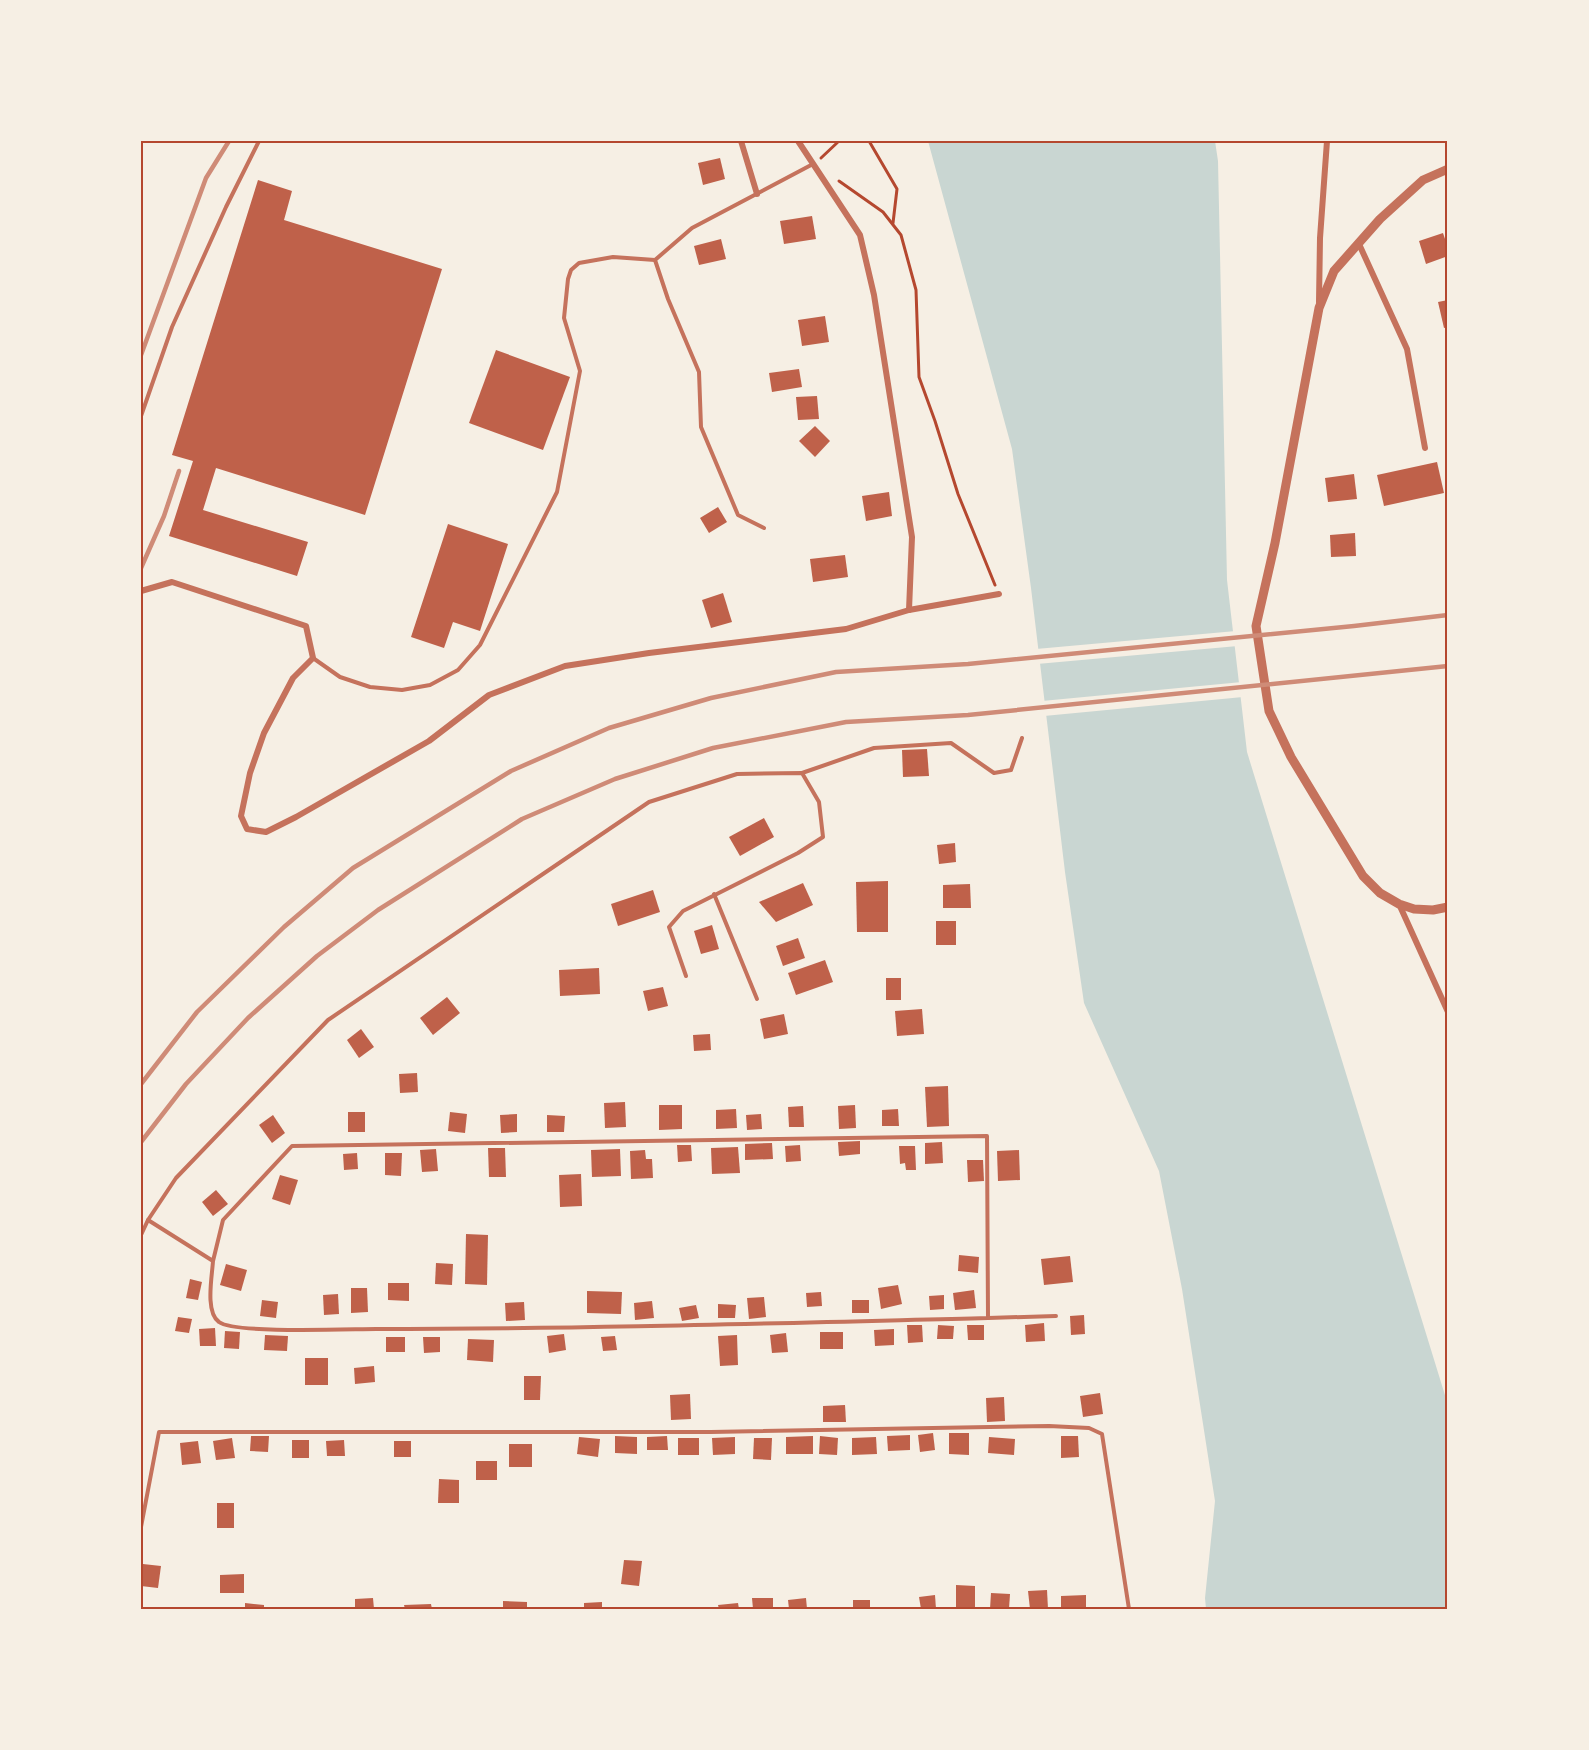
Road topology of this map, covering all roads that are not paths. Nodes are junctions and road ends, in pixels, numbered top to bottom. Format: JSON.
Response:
{"nodes":[{"id":1,"x":259,"y":141,"type":"edge"},
{"id":2,"x":741,"y":141,"type":"edge"},
{"id":3,"x":798,"y":141,"type":"edge"},
{"id":4,"x":1328,"y":141,"type":"edge"},
{"id":5,"x":814,"y":164,"type":"junction"},
{"id":6,"x":1448,"y":169,"type":"edge"},
{"id":7,"x":758,"y":194,"type":"junction"},
{"id":8,"x":1359,"y":244,"type":"junction"},
{"id":9,"x":656,"y":260,"type":"junction"},
{"id":10,"x":1319,"y":308,"type":"junction"},
{"id":11,"x":141,"y":416,"type":"edge"},
{"id":12,"x":1425,"y":448,"type":"dead end"},
{"id":13,"x":764,"y":528,"type":"dead end"},
{"id":14,"x":141,"y":591,"type":"edge"},
{"id":15,"x":999,"y":594,"type":"road end"},
{"id":16,"x":909,"y":610,"type":"junction"},
{"id":17,"x":313,"y":658,"type":"junction"},
{"id":18,"x":1022,"y":738,"type":"dead end"},
{"id":19,"x":802,"y":773,"type":"junction"},
{"id":20,"x":714,"y":894,"type":"junction"},
{"id":21,"x":1398,"y":904,"type":"junction"},
{"id":22,"x":1448,"y":907,"type":"edge"},
{"id":23,"x":686,"y":976,"type":"dead end"},
{"id":24,"x":757,"y":999,"type":"dead end"},
{"id":25,"x":1448,"y":1012,"type":"edge"},
{"id":26,"x":148,"y":1220,"type":"junction"},
{"id":27,"x":141,"y":1235,"type":"edge"},
{"id":28,"x":213,"y":1261,"type":"junction"},
{"id":29,"x":1056,"y":1316,"type":"dead end"},
{"id":30,"x":988,"y":1318,"type":"junction"},
{"id":31,"x":141,"y":1527,"type":"edge"},
{"id":32,"x":1129,"y":1609,"type":"edge"}],
"edges":[{"from":1,"to":11,"type":"lane"},
{"from":2,"to":7,"type":"street"},
{"from":3,"to":5,"type":"street"},
{"from":4,"to":10,"type":"street"},
{"from":5,"to":7,"type":"lane"},
{"from":5,"to":16,"type":"street"},
{"from":6,"to":8,"type":"street"},
{"from":7,"to":9,"type":"lane"},
{"from":8,"to":10,"type":"street"},
{"from":8,"to":12,"type":"street"},
{"from":9,"to":13,"type":"lane"},
{"from":9,"to":17,"type":"lane"},
{"from":10,"to":21,"type":"street"},
{"from":14,"to":17,"type":"street"},
{"from":15,"to":16,"type":"street"},
{"from":16,"to":17,"type":"street"},
{"from":18,"to":19,"type":"lane"},
{"from":19,"to":20,"type":"lane"},
{"from":19,"to":26,"type":"lane"},
{"from":20,"to":23,"type":"lane"},
{"from":20,"to":24,"type":"lane"},
{"from":21,"to":22,"type":"street"},
{"from":21,"to":25,"type":"street"},
{"from":26,"to":27,"type":"lane"},
{"from":26,"to":28,"type":"lane"},
{"from":28,"to":30,"type":"lane"},
{"from":28,"to":30,"type":"lane"},
{"from":29,"to":30,"type":"lane"},
{"from":31,"to":32,"type":"lane"}]}
